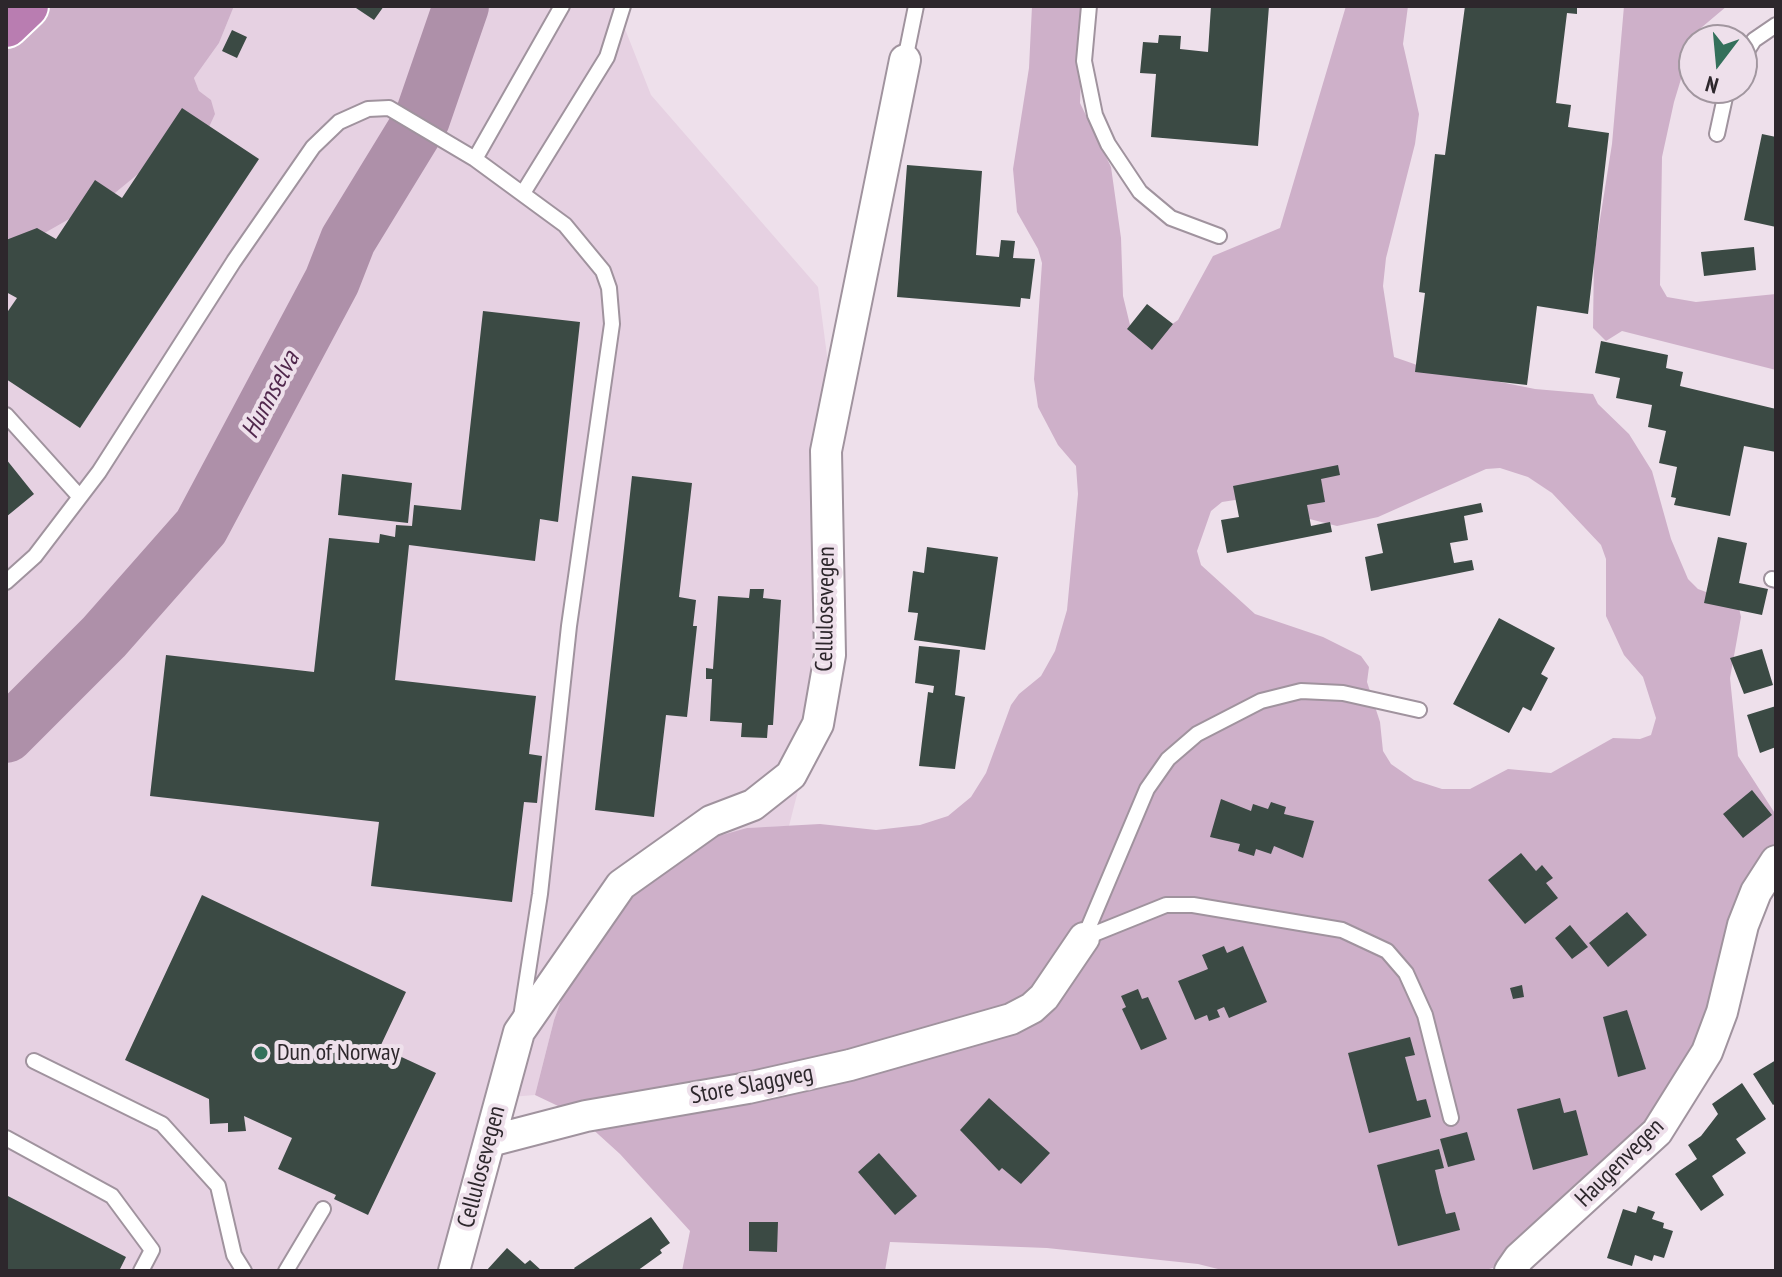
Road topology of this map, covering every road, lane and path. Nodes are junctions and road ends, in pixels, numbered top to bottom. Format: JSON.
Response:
{"nodes":[{"id":1,"x":26,"y":6,"type":"edge"},
{"id":2,"x":562,"y":6,"type":"edge"},
{"id":3,"x":623,"y":6,"type":"edge"},
{"id":4,"x":916,"y":6,"type":"edge"},
{"id":5,"x":1089,"y":6,"type":"edge"},
{"id":6,"x":6,"y":25,"type":"edge"},
{"id":7,"x":1776,"y":25,"type":"edge"},
{"id":8,"x":1758,"y":37,"type":"edge"},
{"id":9,"x":905,"y":60,"type":"joint"},
{"id":10,"x":1724,"y":104,"type":"edge"},
{"id":11,"x":1717,"y":134,"type":"dead end"},
{"id":12,"x":475,"y":159,"type":"junction"},
{"id":13,"x":523,"y":193,"type":"junction"},
{"id":14,"x":1219,"y":236,"type":"dead end"},
{"id":15,"x":6,"y":415,"type":"edge"},
{"id":16,"x":79,"y":496,"type":"junction"},
{"id":17,"x":6,"y":582,"type":"edge"},
{"id":18,"x":1419,"y":710,"type":"dead end"},
{"id":19,"x":1776,"y":861,"type":"edge"},
{"id":20,"x":1084,"y":938,"type":"junction"},
{"id":21,"x":519,"y":1032,"type":"junction"},
{"id":22,"x":34,"y":1061,"type":"dead end"},
{"id":23,"x":1451,"y":1118,"type":"dead end"},
{"id":24,"x":6,"y":1138,"type":"edge"},
{"id":25,"x":490,"y":1141,"type":"junction"},
{"id":26,"x":323,"y":1209,"type":"dead end"},
{"id":27,"x":141,"y":1271,"type":"edge"},
{"id":28,"x":244,"y":1271,"type":"edge"},
{"id":29,"x":286,"y":1271,"type":"edge"},
{"id":30,"x":454,"y":1271,"type":"edge"},
{"id":31,"x":1510,"y":1271,"type":"edge"}],
"edges":[{"from":1,"to":6,"type":"highway"},
{"from":2,"to":12,"type":"lane"},
{"from":3,"to":13,"type":"lane"},
{"from":4,"to":9,"type":"lane","name":"Cellulosevegen"},
{"from":5,"to":14,"type":"lane"},
{"from":7,"to":8,"type":"lane"},
{"from":9,"to":21,"type":"street","name":"Cellulosevegen"},
{"from":10,"to":11,"type":"lane"},
{"from":12,"to":13,"type":"lane"},
{"from":12,"to":16,"type":"lane"},
{"from":13,"to":21,"type":"lane"},
{"from":15,"to":16,"type":"lane"},
{"from":16,"to":17,"type":"lane"},
{"from":18,"to":20,"type":"lane"},
{"from":19,"to":31,"type":"street","name":"Haugenvegen"},
{"from":20,"to":23,"type":"lane"},
{"from":20,"to":25,"type":"street","name":"Store Slaggveg"},
{"from":21,"to":25,"type":"street","name":"Cellulosevegen"},
{"from":22,"to":28,"type":"lane"},
{"from":24,"to":27,"type":"lane"},
{"from":25,"to":30,"type":"street","name":"Cellulosevegen"},
{"from":26,"to":29,"type":"lane"}]}
